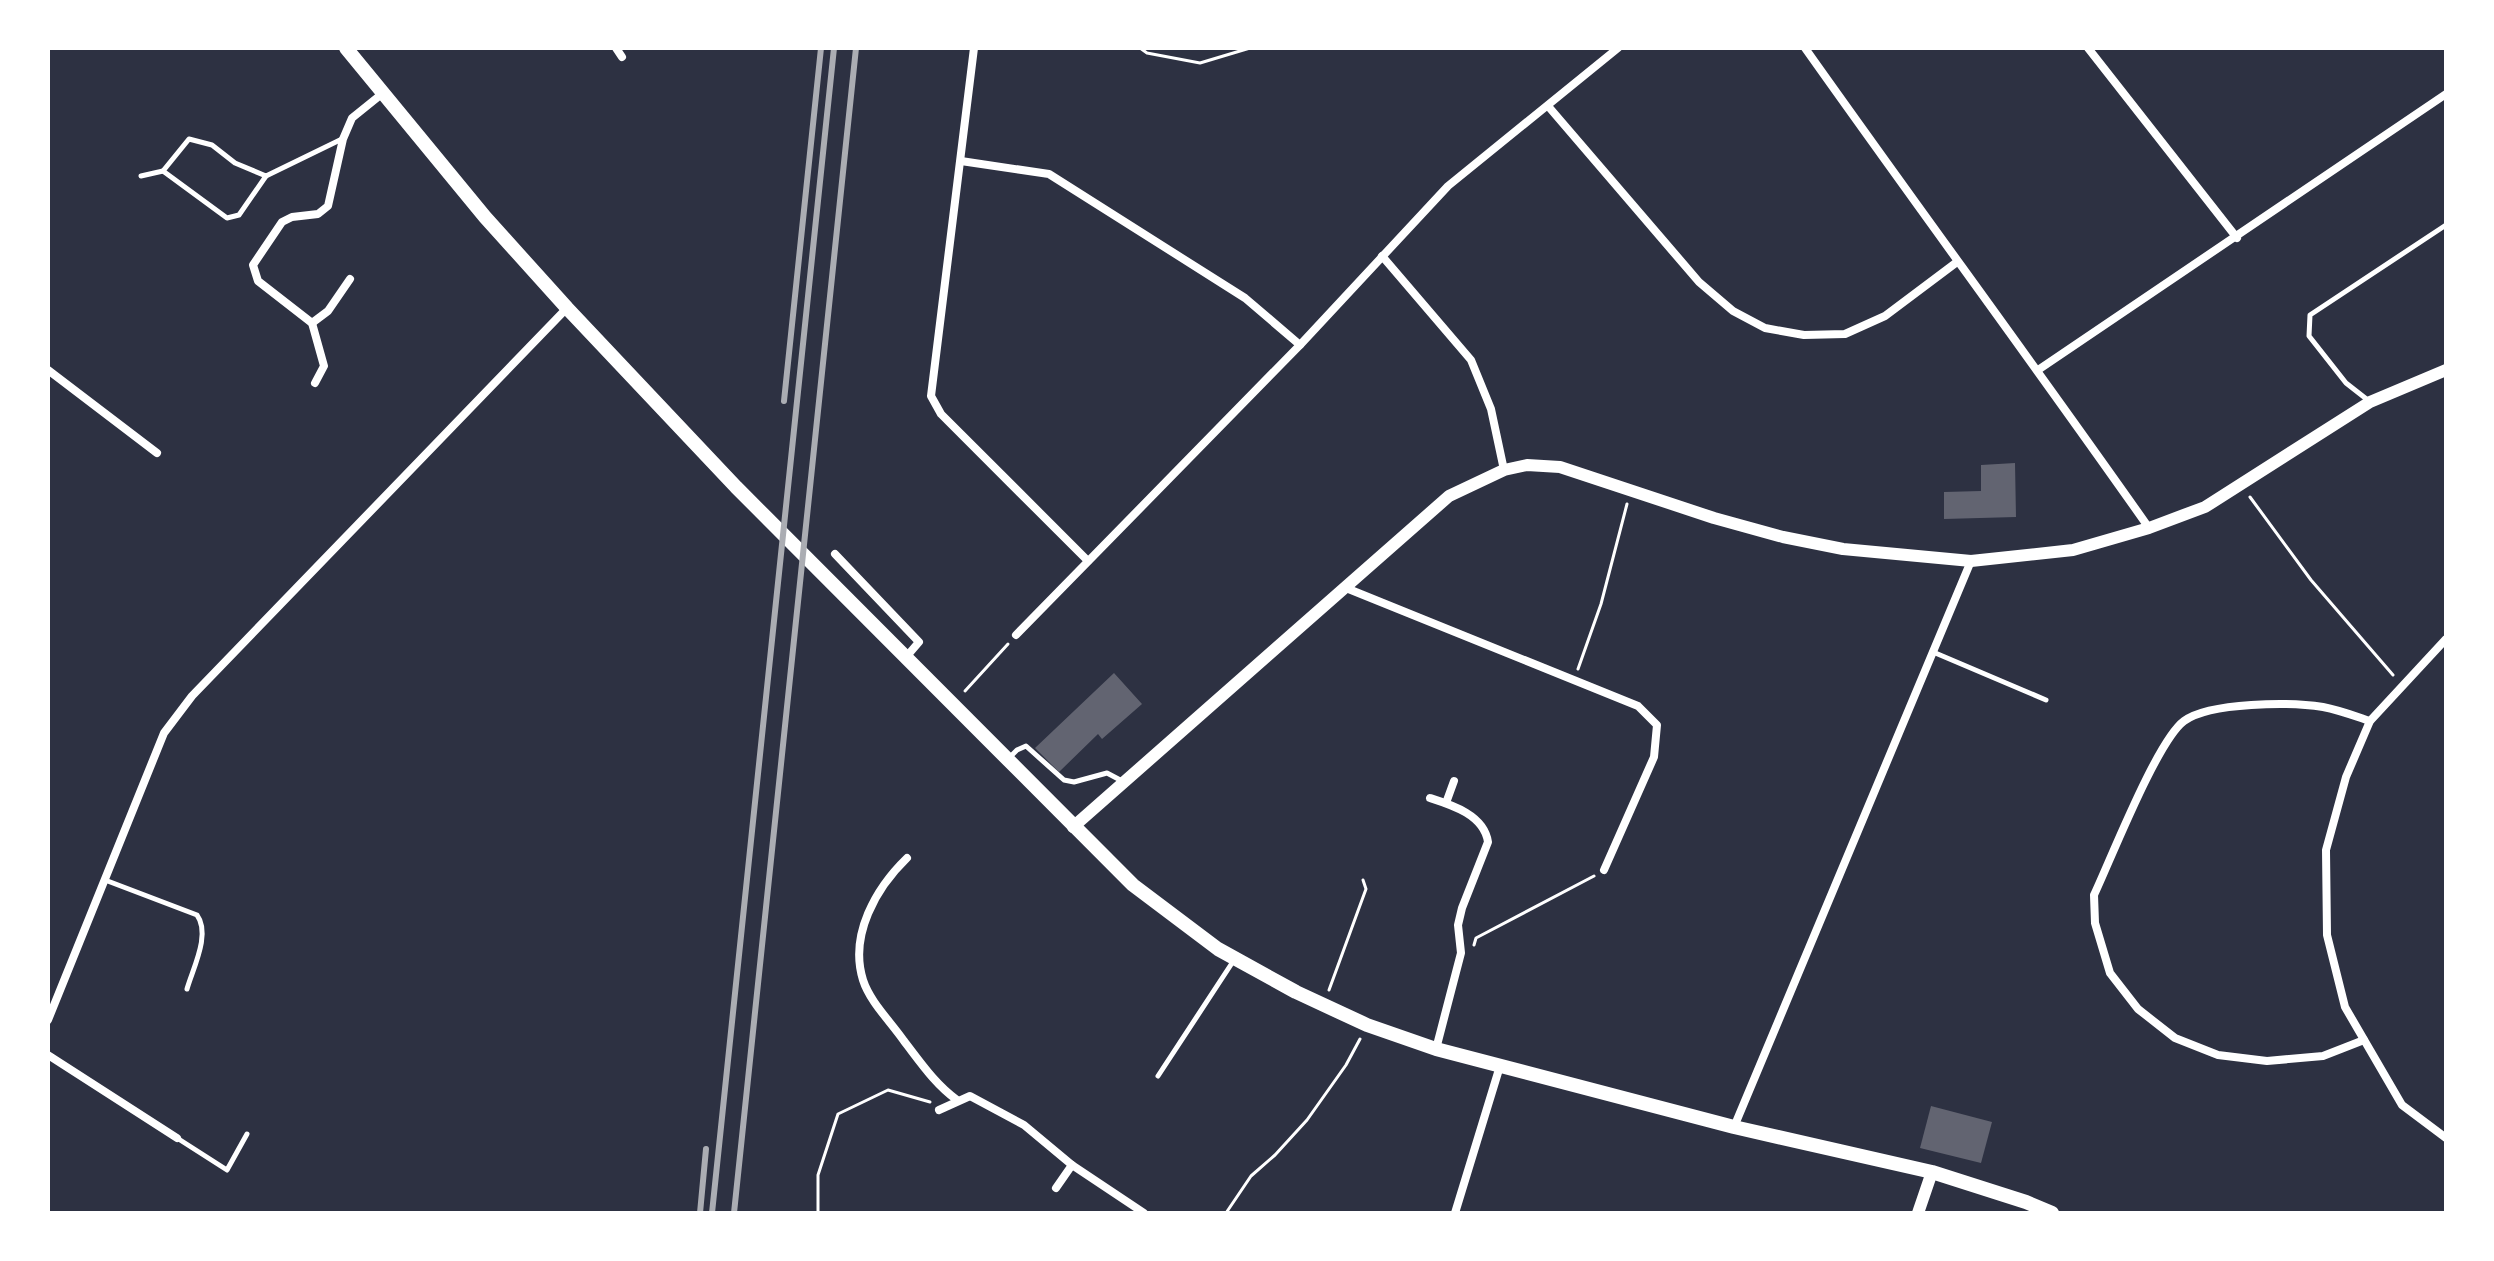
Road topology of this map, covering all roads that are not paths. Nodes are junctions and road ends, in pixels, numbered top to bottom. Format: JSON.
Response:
{"nodes":[{"id":1,"x":346,"y":48,"type":"edge"},
{"id":2,"x":616,"y":48,"type":"edge"},
{"id":3,"x":974,"y":48,"type":"edge"},
{"id":4,"x":1618,"y":48,"type":"edge"},
{"id":5,"x":1805,"y":48,"type":"edge"},
{"id":6,"x":2088,"y":48,"type":"edge"},
{"id":7,"x":622,"y":57,"type":"dead end"},
{"id":8,"x":384,"y":92,"type":"junction"},
{"id":9,"x":2446,"y":94,"type":"edge"},
{"id":10,"x":1548,"y":106,"type":"junction"},
{"id":11,"x":343,"y":139,"type":"junction"},
{"id":12,"x":961,"y":161,"type":"junction"},
{"id":13,"x":163,"y":171,"type":"junction"},
{"id":14,"x":141,"y":176,"type":"dead end"},
{"id":15,"x":266,"y":176,"type":"junction"},
{"id":16,"x":2446,"y":225,"type":"edge"},
{"id":17,"x":2237,"y":238,"type":"junction"},
{"id":18,"x":1382,"y":256,"type":"junction"},
{"id":19,"x":1957,"y":262,"type":"junction"},
{"id":20,"x":350,"y":279,"type":"dead end"},
{"id":21,"x":567,"y":308,"type":"junction"},
{"id":22,"x":312,"y":323,"type":"junction"},
{"id":23,"x":1300,"y":345,"type":"junction"},
{"id":24,"x":48,"y":370,"type":"edge"},
{"id":25,"x":2038,"y":370,"type":"junction"},
{"id":26,"x":2446,"y":370,"type":"edge"},
{"id":27,"x":315,"y":383,"type":"dead end"},
{"id":28,"x":2370,"y":402,"type":"junction"},
{"id":29,"x":157,"y":453,"type":"dead end"},
{"id":30,"x":1504,"y":470,"type":"junction"},
{"id":31,"x":2149,"y":528,"type":"junction"},
{"id":32,"x":835,"y":554,"type":"dead end"},
{"id":33,"x":1088,"y":561,"type":"junction"},
{"id":34,"x":1971,"y":561,"type":"junction"},
{"id":35,"x":1346,"y":588,"type":"junction"},
{"id":36,"x":1016,"y":635,"type":"road end"},
{"id":37,"x":2446,"y":639,"type":"edge"},
{"id":38,"x":1933,"y":652,"type":"junction"},
{"id":39,"x":907,"y":656,"type":"junction"},
{"id":40,"x":2046,"y":700,"type":"dead end"},
{"id":41,"x":2370,"y":721,"type":"junction"},
{"id":42,"x":1007,"y":759,"type":"junction"},
{"id":43,"x":1454,"y":781,"type":"dead end"},
{"id":44,"x":1125,"y":783,"type":"junction"},
{"id":45,"x":1430,"y":798,"type":"dead end"},
{"id":46,"x":1446,"y":803,"type":"junction"},
{"id":47,"x":1073,"y":827,"type":"junction"},
{"id":48,"x":907,"y":858,"type":"dead end"},
{"id":49,"x":1604,"y":870,"type":"road end"},
{"id":50,"x":104,"y":879,"type":"junction"},
{"id":51,"x":1235,"y":958,"type":"junction"},
{"id":52,"x":187,"y":989,"type":"dead end"},
{"id":53,"x":48,"y":1020,"type":"edge"},
{"id":54,"x":2364,"y":1040,"type":"junction"},
{"id":55,"x":1436,"y":1049,"type":"junction"},
{"id":56,"x":48,"y":1055,"type":"edge"},
{"id":57,"x":1500,"y":1066,"type":"junction"},
{"id":58,"x":1158,"y":1076,"type":"dead end"},
{"id":59,"x":957,"y":1100,"type":"junction"},
{"id":60,"x":939,"y":1110,"type":"road end"},
{"id":61,"x":1734,"y":1127,"type":"junction"},
{"id":62,"x":247,"y":1134,"type":"dead end"},
{"id":63,"x":177,"y":1138,"type":"joint"},
{"id":64,"x":2446,"y":1138,"type":"edge"},
{"id":65,"x":1072,"y":1165,"type":"junction"},
{"id":66,"x":1932,"y":1172,"type":"junction"},
{"id":67,"x":1056,"y":1188,"type":"dead end"},
{"id":68,"x":1144,"y":1213,"type":"edge"},
{"id":69,"x":1455,"y":1213,"type":"edge"},
{"id":70,"x":1918,"y":1213,"type":"edge"},
{"id":71,"x":2052,"y":1213,"type":"edge"}],
"edges":[{"from":1,"to":8,"type":"main road"},
{"from":2,"to":7,"type":"street"},
{"from":3,"to":12,"type":"street"},
{"from":4,"to":10,"type":"street"},
{"from":5,"to":19,"type":"street"},
{"from":6,"to":17,"type":"street"},
{"from":8,"to":11,"type":"street"},
{"from":8,"to":21,"type":"main road"},
{"from":9,"to":17,"type":"street"},
{"from":10,"to":18,"type":"street"},
{"from":10,"to":19,"type":"street"},
{"from":11,"to":15,"type":"lane"},
{"from":11,"to":22,"type":"street"},
{"from":12,"to":23,"type":"street"},
{"from":12,"to":33,"type":"street"},
{"from":13,"to":14,"type":"lane"},
{"from":13,"to":15,"type":"lane"},
{"from":13,"to":15,"type":"lane"},
{"from":16,"to":28,"type":"lane"},
{"from":17,"to":25,"type":"street"},
{"from":18,"to":23,"type":"street"},
{"from":18,"to":30,"type":"street"},
{"from":19,"to":25,"type":"street"},
{"from":20,"to":22,"type":"street"},
{"from":21,"to":39,"type":"main road"},
{"from":21,"to":50,"type":"street"},
{"from":22,"to":27,"type":"street"},
{"from":23,"to":33,"type":"street"},
{"from":24,"to":29,"type":"street"},
{"from":25,"to":31,"type":"street"},
{"from":26,"to":28,"type":"street"},
{"from":28,"to":31,"type":"street"},
{"from":30,"to":34,"type":"street"},
{"from":30,"to":35,"type":"street"},
{"from":31,"to":34,"type":"street"},
{"from":32,"to":39,"type":"street"},
{"from":33,"to":36,"type":"street"},
{"from":34,"to":38,"type":"street"},
{"from":35,"to":44,"type":"street"},
{"from":35,"to":49,"type":"street"},
{"from":37,"to":41,"type":"street"},
{"from":38,"to":40,"type":"lane"},
{"from":38,"to":61,"type":"street"},
{"from":39,"to":42,"type":"main road"},
{"from":41,"to":54,"type":"street"},
{"from":41,"to":54,"type":"street"},
{"from":42,"to":44,"type":"lane"},
{"from":42,"to":47,"type":"main road"},
{"from":43,"to":46,"type":"street"},
{"from":44,"to":47,"type":"street"},
{"from":45,"to":46,"type":"street"},
{"from":46,"to":55,"type":"street"},
{"from":47,"to":51,"type":"main road"},
{"from":48,"to":59,"type":"street"},
{"from":50,"to":52,"type":"lane"},
{"from":50,"to":53,"type":"street"},
{"from":51,"to":55,"type":"main road"},
{"from":51,"to":58,"type":"lane"},
{"from":54,"to":64,"type":"street"},
{"from":55,"to":57,"type":"main road"},
{"from":56,"to":63,"type":"street"},
{"from":57,"to":61,"type":"main road"},
{"from":57,"to":69,"type":"street"},
{"from":59,"to":60,"type":"street"},
{"from":59,"to":65,"type":"street"},
{"from":61,"to":66,"type":"main road"},
{"from":62,"to":63,"type":"lane"},
{"from":65,"to":67,"type":"street"},
{"from":65,"to":68,"type":"street"},
{"from":66,"to":70,"type":"street"},
{"from":66,"to":71,"type":"main road"}]}
